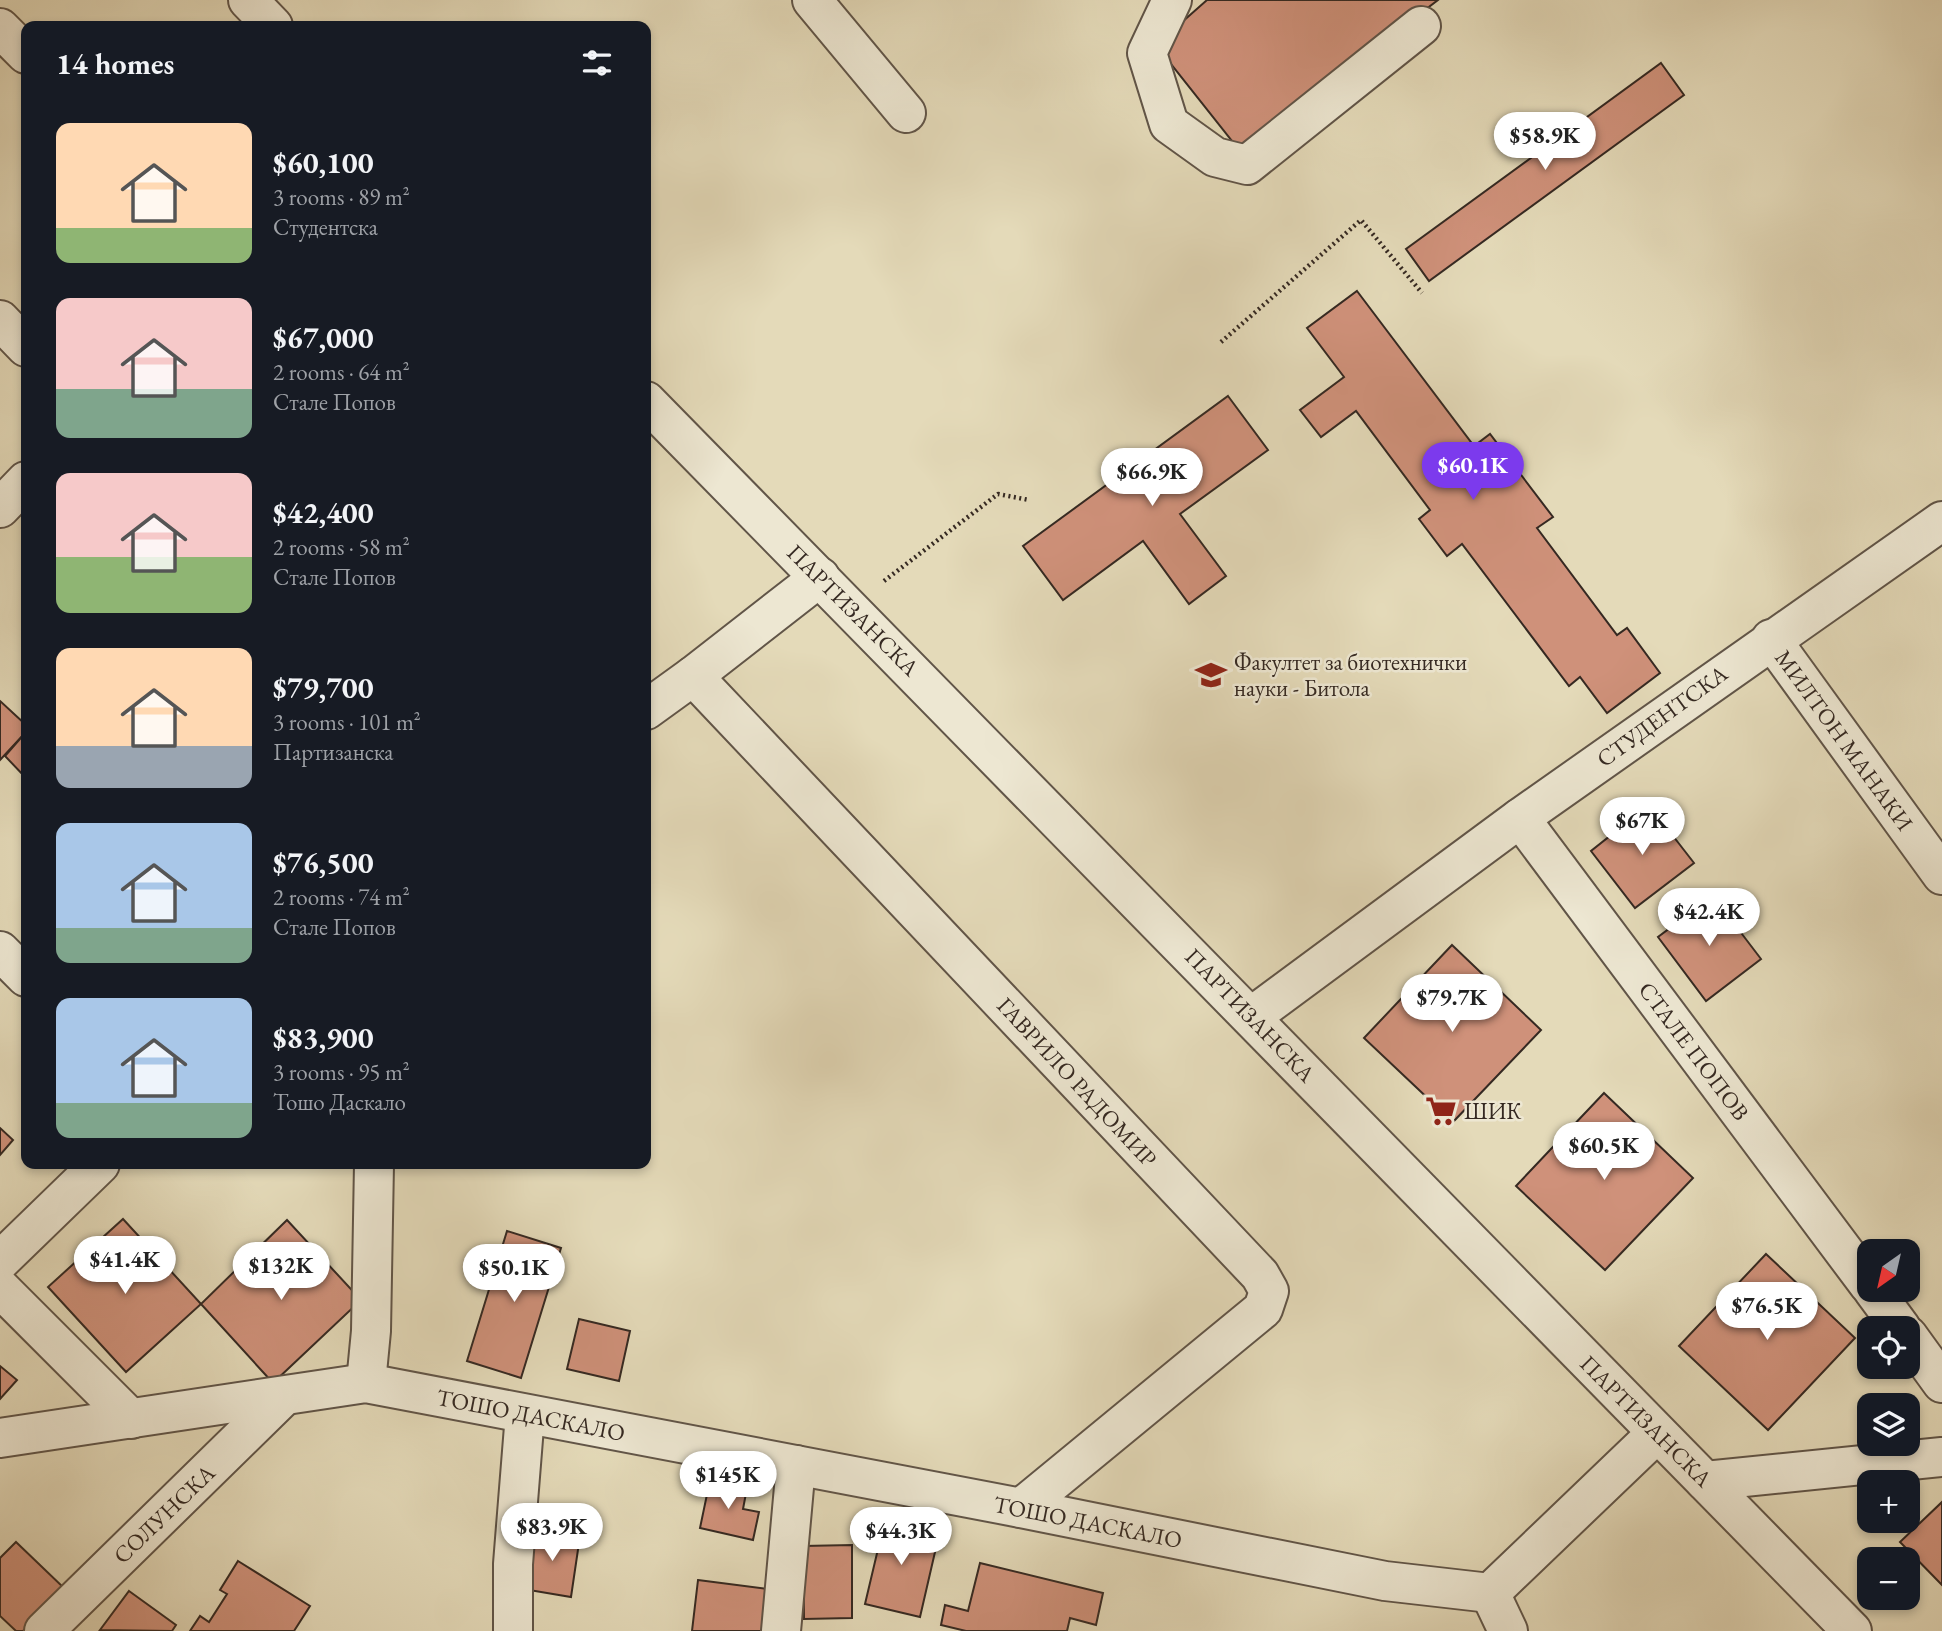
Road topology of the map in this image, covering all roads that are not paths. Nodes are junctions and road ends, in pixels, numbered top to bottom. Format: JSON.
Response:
{"nodes":[{"id":1,"x":1172,"y":0,"type":"edge"},
{"id":2,"x":823,"y":4,"type":"edge"},
{"id":3,"x":1421,"y":26,"type":"dead end"},
{"id":4,"x":0,"y":28,"type":"edge"},
{"id":5,"x":21,"y":49,"type":"edge"},
{"id":6,"x":906,"y":113,"type":"dead end"},
{"id":7,"x":0,"y":320,"type":"edge"},
{"id":8,"x":21,"y":342,"type":"edge"},
{"id":9,"x":651,"y":406,"type":"edge"},
{"id":10,"x":21,"y":486,"type":"edge"},
{"id":11,"x":0,"y":508,"type":"edge"},
{"id":12,"x":1942,"y":521,"type":"edge"},
{"id":13,"x":820,"y":577,"type":"junction"},
{"id":14,"x":1770,"y":639,"type":"junction"},
{"id":15,"x":692,"y":676,"type":"junction"},
{"id":16,"x":651,"y":706,"type":"edge"},
{"id":17,"x":1520,"y":818,"type":"junction"},
{"id":18,"x":1942,"y":876,"type":"edge"},
{"id":19,"x":0,"y":951,"type":"edge"},
{"id":20,"x":21,"y":973,"type":"edge"},
{"id":21,"x":1251,"y":1017,"type":"junction"},
{"id":22,"x":95,"y":1169,"type":"edge"},
{"id":23,"x":374,"y":1169,"type":"edge"},
{"id":24,"x":0,"y":1261,"type":"edge"},
{"id":25,"x":1857,"y":1269,"type":"edge"},
{"id":26,"x":0,"y":1288,"type":"edge"},
{"id":27,"x":1920,"y":1353,"type":"edge"},
{"id":28,"x":366,"y":1383,"type":"junction"},
{"id":29,"x":1942,"y":1383,"type":"edge"},
{"id":30,"x":284,"y":1396,"type":"junction"},
{"id":31,"x":525,"y":1414,"type":"junction"},
{"id":32,"x":131,"y":1419,"type":"junction"},
{"id":33,"x":1657,"y":1433,"type":"junction"},
{"id":34,"x":0,"y":1438,"type":"edge"},
{"id":35,"x":1942,"y":1457,"type":"edge"},
{"id":36,"x":796,"y":1465,"type":"junction"},
{"id":37,"x":1705,"y":1481,"type":"junction"},
{"id":38,"x":1021,"y":1508,"type":"junction"},
{"id":39,"x":1490,"y":1593,"type":"junction"},
{"id":40,"x":44,"y":1631,"type":"edge"},
{"id":41,"x":513,"y":1631,"type":"edge"},
{"id":42,"x":781,"y":1631,"type":"edge"},
{"id":43,"x":1508,"y":1631,"type":"edge"},
{"id":44,"x":1852,"y":1631,"type":"edge"}],
"edges":[{"from":1,"to":3,"type":"street"},
{"from":2,"to":6,"type":"street"},
{"from":4,"to":5,"type":"street"},
{"from":7,"to":8,"type":"street"},
{"from":9,"to":13,"type":"street","name":"ПАРТИЗАНСКА"},
{"from":10,"to":11,"type":"street"},
{"from":12,"to":14,"type":"street","name":"СТУДЕНТСКА"},
{"from":13,"to":15,"type":"street"},
{"from":13,"to":21,"type":"street","name":"ПАРТИЗАНСКА"},
{"from":14,"to":17,"type":"street","name":"СТУДЕНТСКА"},
{"from":14,"to":18,"type":"street","name":"МИЛТОН МАНАКИ"},
{"from":15,"to":16,"type":"street"},
{"from":15,"to":38,"type":"street","name":"ГАВРИЛО РАДОМИР"},
{"from":17,"to":21,"type":"street","name":"СТУДЕНТСКА"},
{"from":17,"to":25,"type":"street","name":"СТАЛЕ ПОПОВ"},
{"from":19,"to":20,"type":"street"},
{"from":21,"to":33,"type":"street","name":"ПАРТИЗАНСКА"},
{"from":22,"to":24,"type":"street"},
{"from":23,"to":28,"type":"street"},
{"from":26,"to":32,"type":"street"},
{"from":27,"to":29,"type":"street"},
{"from":28,"to":30,"type":"street"},
{"from":28,"to":31,"type":"street","name":"ТОШО ДАСКАЛО"},
{"from":30,"to":32,"type":"street"},
{"from":30,"to":40,"type":"street","name":"СОЛУНСКА"},
{"from":31,"to":36,"type":"street","name":"ТОШО ДАСКАЛО"},
{"from":31,"to":41,"type":"street"},
{"from":32,"to":34,"type":"street"},
{"from":33,"to":37,"type":"street","name":"ПАРТИЗАНСКА"},
{"from":33,"to":39,"type":"street"},
{"from":35,"to":37,"type":"street"},
{"from":36,"to":38,"type":"street","name":"ТОШО ДАСКАЛО"},
{"from":36,"to":42,"type":"street"},
{"from":37,"to":44,"type":"street","name":"ПАРТИЗАНСКА"},
{"from":38,"to":39,"type":"street","name":"ТОШО ДАСКАЛО"},
{"from":39,"to":43,"type":"street"}]}
